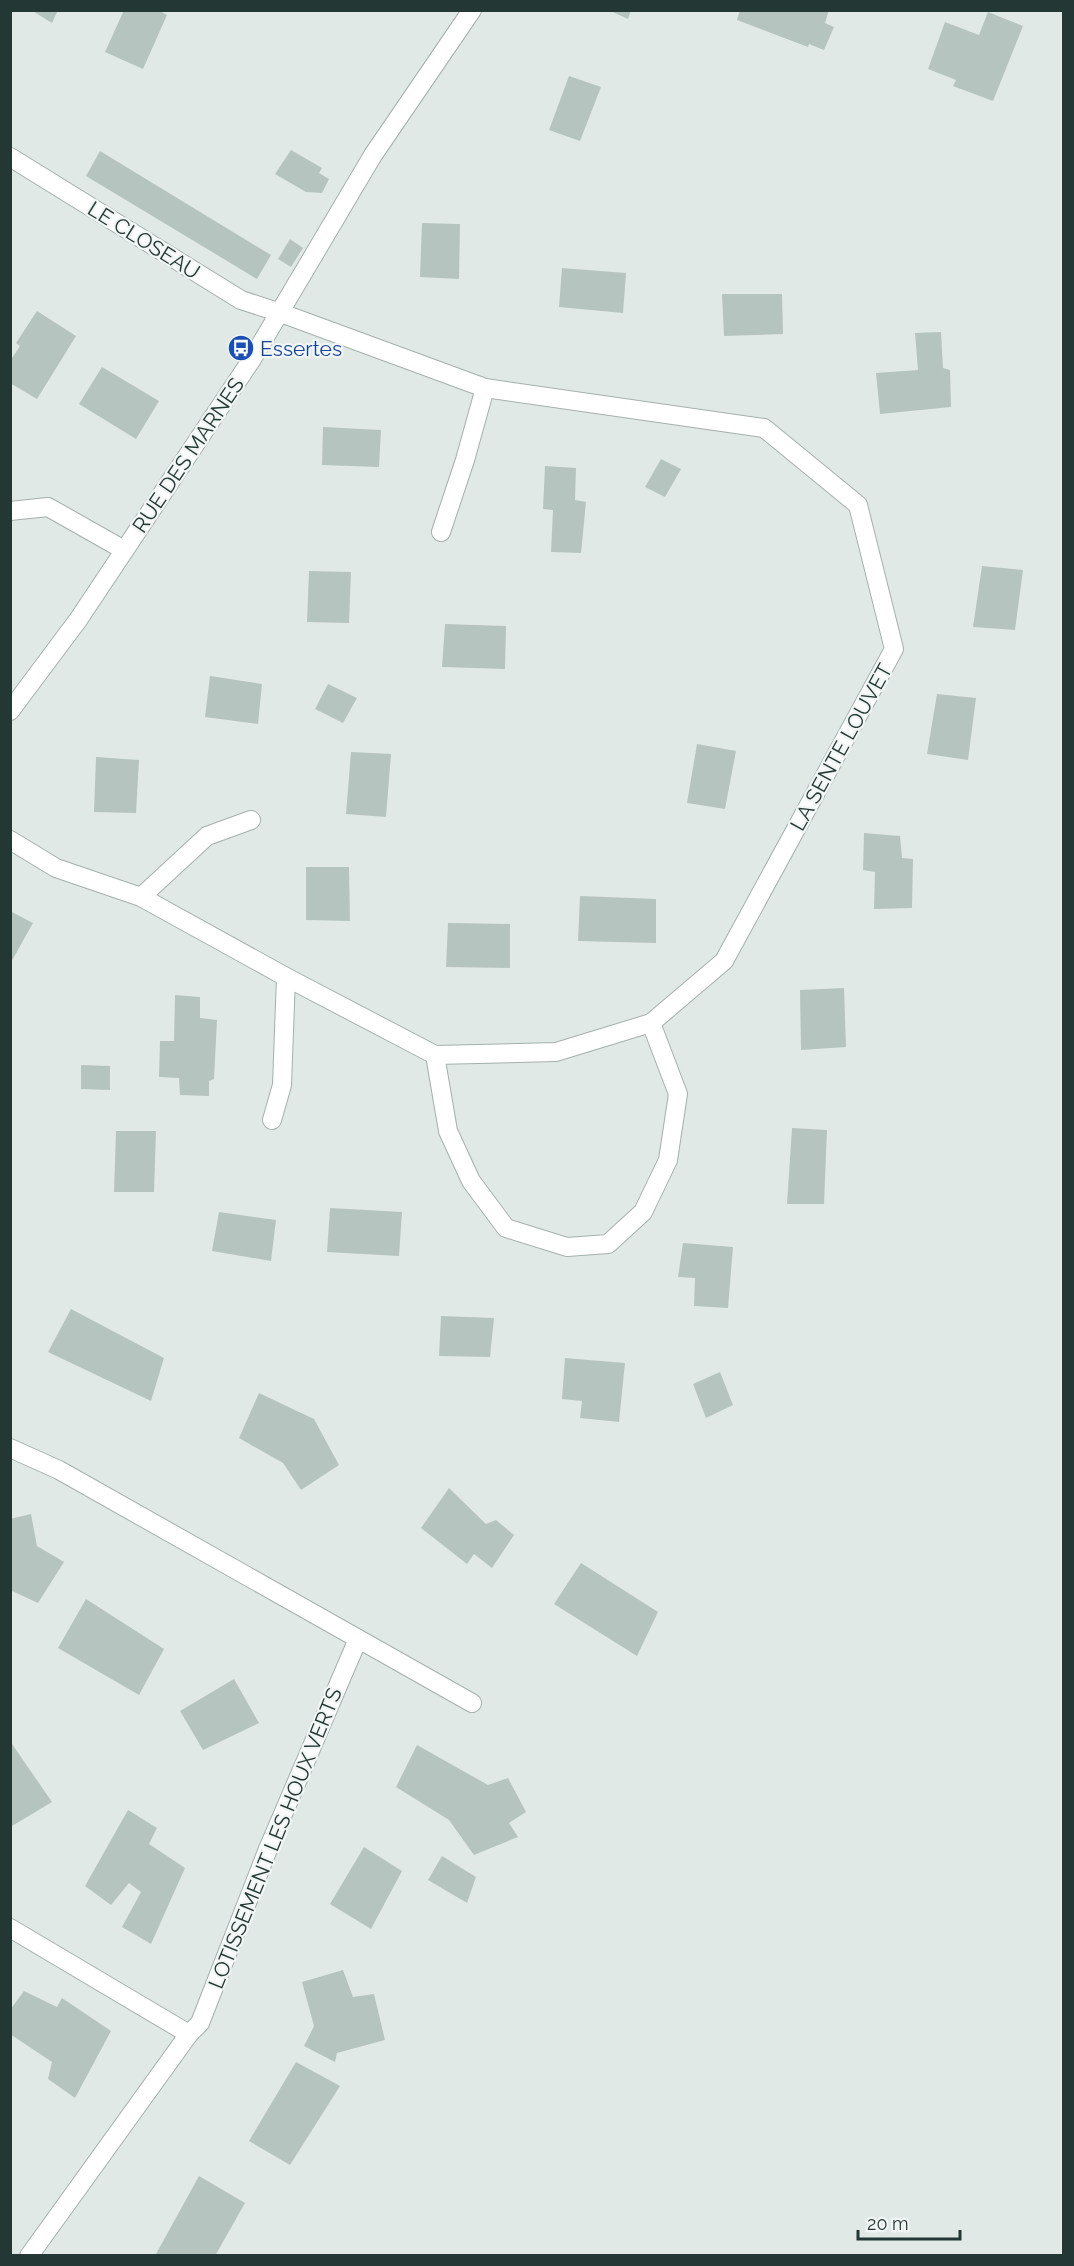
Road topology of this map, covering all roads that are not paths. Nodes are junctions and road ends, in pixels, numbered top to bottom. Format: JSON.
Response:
{"nodes":[{"id":1,"x":472,"y":10,"type":"edge"},
{"id":2,"x":10,"y":157,"type":"edge"},
{"id":3,"x":281,"y":313,"type":"junction"},
{"id":4,"x":485,"y":388,"type":"junction"},
{"id":5,"x":10,"y":511,"type":"edge"},
{"id":6,"x":441,"y":532,"type":"dead end"},
{"id":7,"x":124,"y":550,"type":"junction"},
{"id":8,"x":10,"y":711,"type":"edge"},
{"id":9,"x":251,"y":820,"type":"dead end"},
{"id":10,"x":10,"y":840,"type":"edge"},
{"id":11,"x":141,"y":897,"type":"junction"},
{"id":12,"x":286,"y":977,"type":"junction"},
{"id":13,"x":651,"y":1023,"type":"junction"},
{"id":14,"x":435,"y":1055,"type":"junction"},
{"id":15,"x":272,"y":1120,"type":"dead end"},
{"id":16,"x":10,"y":1448,"type":"edge"},
{"id":17,"x":358,"y":1639,"type":"junction"},
{"id":18,"x":472,"y":1703,"type":"dead end"},
{"id":19,"x":10,"y":1928,"type":"edge"},
{"id":20,"x":189,"y":2034,"type":"junction"},
{"id":21,"x":29,"y":2256,"type":"edge"}],
"edges":[{"from":1,"to":3,"type":"street","name":"RUE DES MARNES"},
{"from":2,"to":3,"type":"street","name":"LE CLOSEAU"},
{"from":3,"to":4,"type":"street","name":"LA SENTE LOUVET"},
{"from":3,"to":7,"type":"street","name":"RUE DES MARNES"},
{"from":4,"to":6,"type":"street"},
{"from":4,"to":13,"type":"street","name":"LA SENTE LOUVET"},
{"from":5,"to":7,"type":"street"},
{"from":7,"to":8,"type":"street","name":"RUE DES MARNES"},
{"from":9,"to":11,"type":"street"},
{"from":10,"to":11,"type":"street","name":"LA SENTE LOUVET"},
{"from":11,"to":12,"type":"street","name":"LA SENTE LOUVET"},
{"from":12,"to":14,"type":"street","name":"LA SENTE LOUVET"},
{"from":12,"to":15,"type":"street"},
{"from":13,"to":14,"type":"street","name":"LA SENTE LOUVET"},
{"from":13,"to":14,"type":"street"},
{"from":16,"to":17,"type":"street"},
{"from":17,"to":18,"type":"street"},
{"from":17,"to":20,"type":"street","name":"LOTISSEMENT LES HOUX VERTS"},
{"from":19,"to":20,"type":"street"},
{"from":20,"to":21,"type":"street","name":"LOTISSEMENT LES HOUX VERTS"}]}
